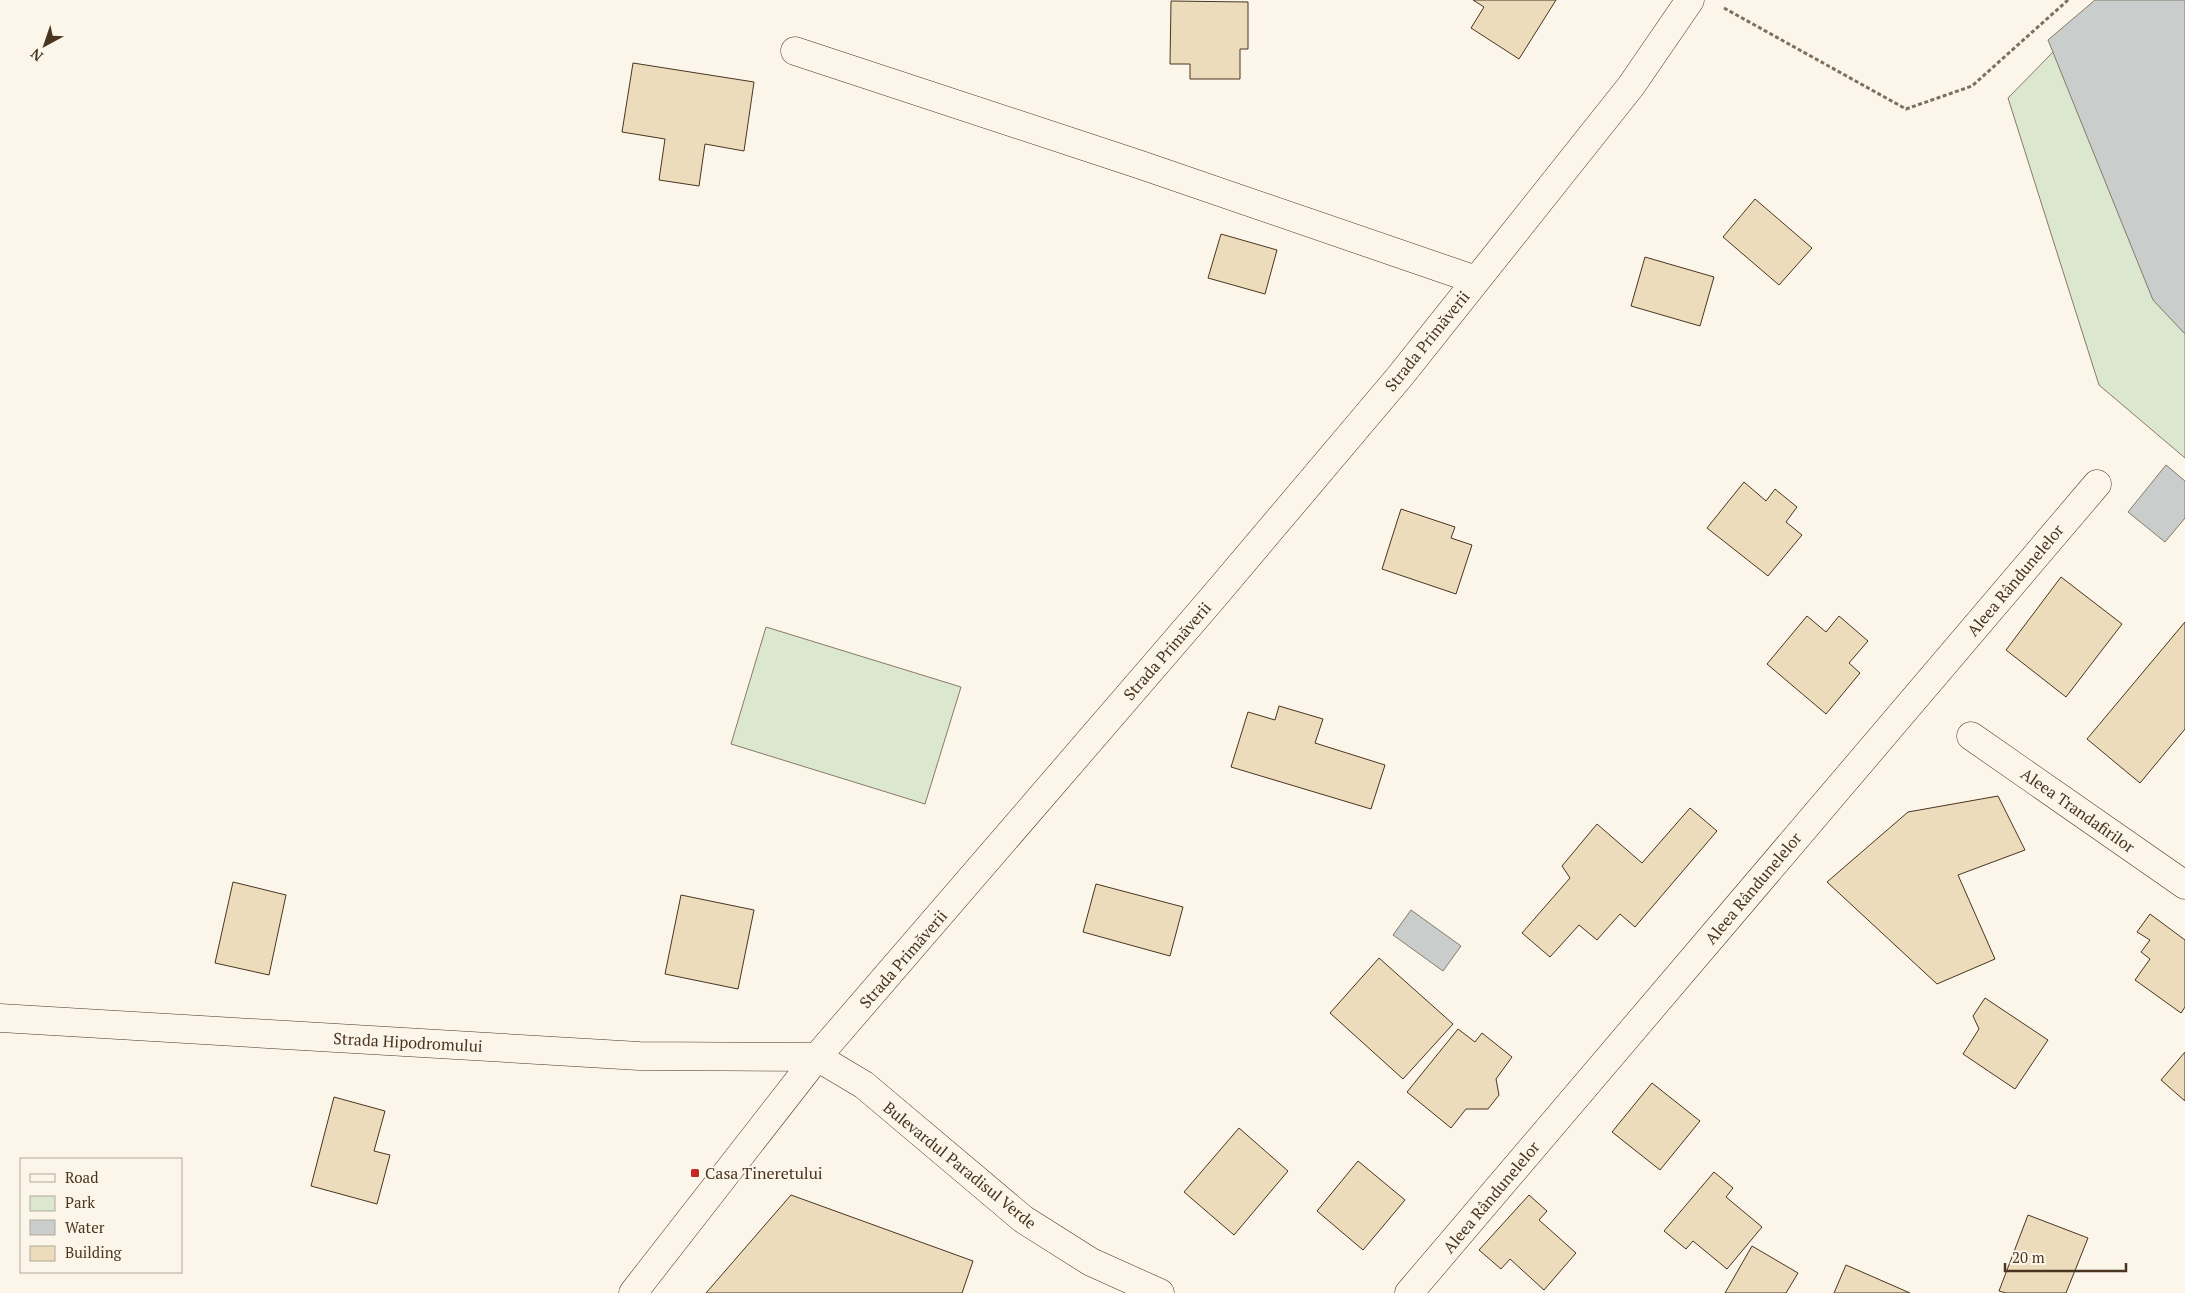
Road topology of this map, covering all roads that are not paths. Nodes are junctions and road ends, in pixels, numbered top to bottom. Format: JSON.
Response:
{"nodes":[{"id":1,"x":1690,"y":0,"type":"edge"},
{"id":2,"x":795,"y":51,"type":"dead end"},
{"id":3,"x":1476,"y":280,"type":"junction"},
{"id":4,"x":2097,"y":484,"type":"dead end"},
{"id":5,"x":1971,"y":736,"type":"dead end"},
{"id":6,"x":2185,"y":885,"type":"edge"},
{"id":7,"x":0,"y":1018,"type":"edge"},
{"id":8,"x":817,"y":1058,"type":"junction"},
{"id":9,"x":633,"y":1293,"type":"edge"},
{"id":10,"x":1160,"y":1293,"type":"edge"},
{"id":11,"x":1409,"y":1293,"type":"edge"}],
"edges":[{"from":1,"to":3,"type":"street","name":"Strada Primăverii"},
{"from":2,"to":3,"type":"street"},
{"from":3,"to":8,"type":"street","name":"Strada Primăverii"},
{"from":4,"to":11,"type":"street","name":"Aleea Rândunelelor"},
{"from":5,"to":6,"type":"street","name":"Aleea Trandafirilor"},
{"from":7,"to":8,"type":"street","name":"Strada Hipodromului"},
{"from":8,"to":9,"type":"street","name":"Strada Primăverii"},
{"from":8,"to":10,"type":"street","name":"Bulevardul Paradisul Verde"}]}
